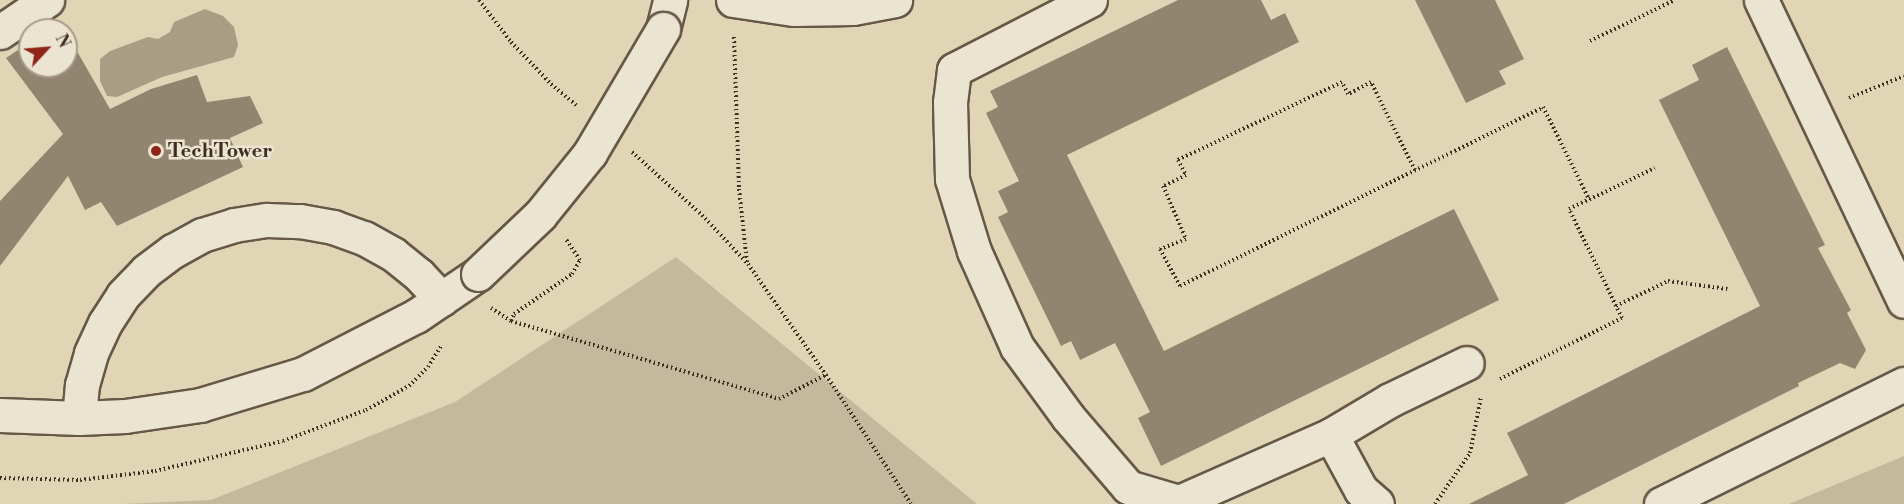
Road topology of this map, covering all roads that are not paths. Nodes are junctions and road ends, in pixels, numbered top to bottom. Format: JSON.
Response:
{"nodes":[{"id":1,"x":47,"y":0,"type":"edge"},
{"id":2,"x":733,"y":0,"type":"edge"},
{"id":3,"x":895,"y":0,"type":"edge"},
{"id":4,"x":1090,"y":0,"type":"edge"},
{"id":5,"x":1761,"y":0,"type":"edge"},
{"id":6,"x":667,"y":15,"type":"edge"},
{"id":7,"x":0,"y":32,"type":"edge"},
{"id":8,"x":441,"y":299,"type":"junction"},
{"id":9,"x":1904,"y":301,"type":"edge"},
{"id":10,"x":1475,"y":375,"type":"road end"},
{"id":11,"x":1904,"y":384,"type":"edge"},
{"id":12,"x":0,"y":415,"type":"edge"},
{"id":13,"x":79,"y":418,"type":"junction"},
{"id":14,"x":1331,"y":435,"type":"junction"},
{"id":15,"x":1377,"y":504,"type":"edge"},
{"id":16,"x":1661,"y":504,"type":"edge"}],
"edges":[{"from":1,"to":7,"type":"street"},
{"from":2,"to":3,"type":"street"},
{"from":4,"to":14,"type":"street"},
{"from":5,"to":9,"type":"street"},
{"from":6,"to":8,"type":"street","bridge":true},
{"from":8,"to":13,"type":"street"},
{"from":8,"to":13,"type":"street"},
{"from":10,"to":14,"type":"street"},
{"from":11,"to":16,"type":"street"},
{"from":12,"to":13,"type":"street"},
{"from":14,"to":15,"type":"street"}]}
